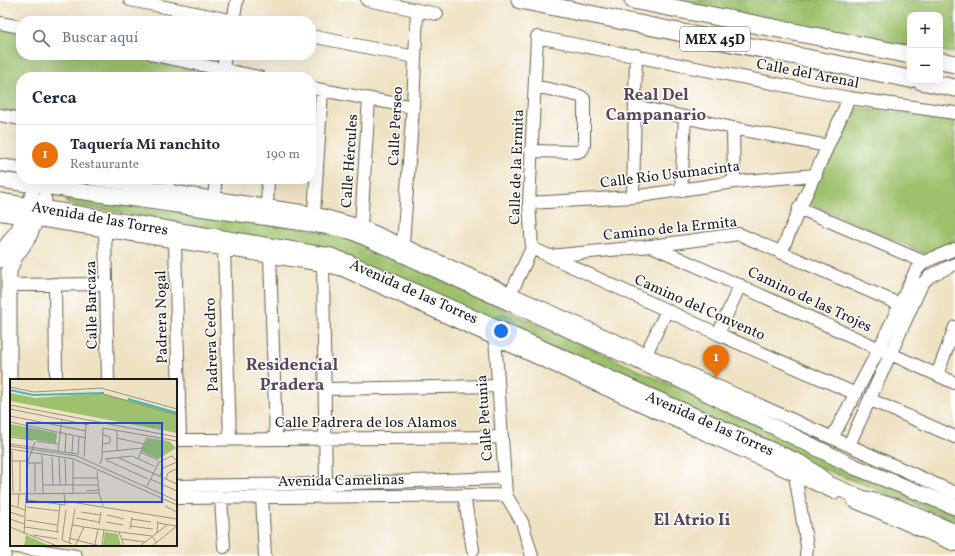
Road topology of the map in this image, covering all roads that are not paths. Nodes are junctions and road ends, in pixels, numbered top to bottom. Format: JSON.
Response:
{"nodes":[{"id":1,"x":130,"y":0,"type":"edge"},
{"id":2,"x":238,"y":0,"type":"edge"},
{"id":3,"x":367,"y":0,"type":"edge"},
{"id":4,"x":520,"y":0,"type":"edge"},
{"id":5,"x":633,"y":0,"type":"edge"},
{"id":6,"x":417,"y":10,"type":"junction"},
{"id":7,"x":438,"y":14,"type":"dead end"},
{"id":8,"x":208,"y":16,"type":"edge"},
{"id":9,"x":234,"y":16,"type":"edge"},
{"id":10,"x":0,"y":23,"type":"edge"},
{"id":11,"x":16,"y":26,"type":"edge"},
{"id":12,"x":316,"y":37,"type":"edge"},
{"id":13,"x":537,"y":37,"type":"joint"},
{"id":14,"x":907,"y":54,"type":"edge"},
{"id":15,"x":636,"y":55,"type":"junction"},
{"id":16,"x":415,"y":57,"type":"junction"},
{"id":17,"x":173,"y":60,"type":"edge"},
{"id":18,"x":224,"y":60,"type":"edge"},
{"id":19,"x":943,"y":62,"type":"edge"},
{"id":20,"x":955,"y":64,"type":"edge"},
{"id":21,"x":218,"y":72,"type":"edge"},
{"id":22,"x":222,"y":72,"type":"edge"},
{"id":23,"x":907,"y":78,"type":"edge"},
{"id":24,"x":936,"y":84,"type":"edge"},
{"id":25,"x":535,"y":86,"type":"junction"},
{"id":26,"x":955,"y":88,"type":"edge"},
{"id":27,"x":317,"y":89,"type":"edge"},
{"id":28,"x":849,"y":98,"type":"junction"},
{"id":29,"x":369,"y":99,"type":"junction"},
{"id":30,"x":636,"y":106,"type":"junction"},
{"id":31,"x":413,"y":107,"type":"junction"},
{"id":32,"x":955,"y":113,"type":"edge"},
{"id":33,"x":0,"y":116,"type":"edge"},
{"id":34,"x":685,"y":117,"type":"junction"},
{"id":35,"x":16,"y":118,"type":"edge"},
{"id":36,"x":733,"y":128,"type":"junction"},
{"id":37,"x":316,"y":130,"type":"edge"},
{"id":38,"x":828,"y":146,"type":"junction"},
{"id":39,"x":531,"y":151,"type":"junction"},
{"id":40,"x":0,"y":165,"type":"edge"},
{"id":41,"x":16,"y":167,"type":"edge"},
{"id":42,"x":816,"y":175,"type":"junction"},
{"id":43,"x":0,"y":180,"type":"edge"},
{"id":44,"x":16,"y":181,"type":"edge"},
{"id":45,"x":734,"y":182,"type":"junction"},
{"id":46,"x":44,"y":184,"type":"edge"},
{"id":47,"x":47,"y":184,"type":"edge"},
{"id":48,"x":127,"y":184,"type":"edge"},
{"id":49,"x":215,"y":184,"type":"edge"},
{"id":50,"x":268,"y":184,"type":"edge"},
{"id":51,"x":315,"y":184,"type":"edge"},
{"id":52,"x":169,"y":190,"type":"junction"},
{"id":53,"x":681,"y":190,"type":"junction"},
{"id":54,"x":69,"y":191,"type":"junction"},
{"id":55,"x":95,"y":194,"type":"junction"},
{"id":56,"x":215,"y":196,"type":"junction"},
{"id":57,"x":633,"y":197,"type":"junction"},
{"id":58,"x":0,"y":201,"type":"edge"},
{"id":59,"x":529,"y":203,"type":"junction"},
{"id":60,"x":267,"y":207,"type":"junction"},
{"id":61,"x":799,"y":208,"type":"junction"},
{"id":62,"x":65,"y":212,"type":"junction"},
{"id":63,"x":32,"y":213,"type":"junction"},
{"id":64,"x":314,"y":213,"type":"junction"},
{"id":65,"x":0,"y":214,"type":"edge"},
{"id":66,"x":361,"y":226,"type":"junction"},
{"id":67,"x":105,"y":230,"type":"junction"},
{"id":68,"x":175,"y":242,"type":"junction"},
{"id":69,"x":403,"y":244,"type":"junction"},
{"id":70,"x":651,"y":246,"type":"junction"},
{"id":71,"x":532,"y":248,"type":"junction"},
{"id":72,"x":955,"y":249,"type":"edge"},
{"id":73,"x":224,"y":250,"type":"junction"},
{"id":74,"x":781,"y":253,"type":"junction"},
{"id":75,"x":550,"y":256,"type":"junction"},
{"id":76,"x":270,"y":257,"type":"junction"},
{"id":77,"x":924,"y":262,"type":"junction"},
{"id":78,"x":955,"y":264,"type":"edge"},
{"id":79,"x":323,"y":265,"type":"junction"},
{"id":80,"x":4,"y":272,"type":"edge"},
{"id":81,"x":55,"y":284,"type":"junction"},
{"id":82,"x":107,"y":284,"type":"junction"},
{"id":83,"x":740,"y":285,"type":"junction"},
{"id":84,"x":511,"y":293,"type":"junction"},
{"id":85,"x":898,"y":304,"type":"junction"},
{"id":86,"x":667,"y":310,"type":"junction"},
{"id":87,"x":955,"y":327,"type":"edge"},
{"id":88,"x":718,"y":334,"type":"junction"},
{"id":89,"x":495,"y":338,"type":"junction"},
{"id":90,"x":879,"y":349,"type":"junction"},
{"id":91,"x":891,"y":353,"type":"junction"},
{"id":92,"x":646,"y":354,"type":"junction"},
{"id":93,"x":937,"y":375,"type":"junction"},
{"id":94,"x":56,"y":379,"type":"edge"},
{"id":95,"x":108,"y":379,"type":"edge"},
{"id":96,"x":955,"y":383,"type":"edge"},
{"id":97,"x":497,"y":386,"type":"junction"},
{"id":98,"x":324,"y":389,"type":"junction"},
{"id":99,"x":856,"y":394,"type":"junction"},
{"id":100,"x":870,"y":400,"type":"junction"},
{"id":101,"x":502,"y":437,"type":"junction"},
{"id":102,"x":955,"y":437,"type":"edge"},
{"id":103,"x":276,"y":438,"type":"junction"},
{"id":104,"x":324,"y":438,"type":"junction"},
{"id":105,"x":832,"y":438,"type":"junction"},
{"id":106,"x":178,"y":440,"type":"edge"},
{"id":107,"x":230,"y":440,"type":"junction"},
{"id":108,"x":849,"y":445,"type":"junction"},
{"id":109,"x":795,"y":475,"type":"junction"},
{"id":110,"x":504,"y":478,"type":"junction"},
{"id":111,"x":177,"y":486,"type":"edge"},
{"id":112,"x":326,"y":490,"type":"junction"},
{"id":113,"x":955,"y":493,"type":"edge"},
{"id":114,"x":6,"y":494,"type":"edge"},
{"id":115,"x":464,"y":495,"type":"junction"},
{"id":116,"x":506,"y":495,"type":"junction"},
{"id":117,"x":262,"y":497,"type":"junction"},
{"id":118,"x":177,"y":498,"type":"edge"},
{"id":119,"x":221,"y":498,"type":"junction"},
{"id":120,"x":955,"y":507,"type":"edge"},
{"id":121,"x":955,"y":532,"type":"edge"},
{"id":122,"x":955,"y":545,"type":"edge"},
{"id":123,"x":224,"y":547,"type":"dead end"},
{"id":124,"x":473,"y":550,"type":"dead end"},
{"id":125,"x":3,"y":551,"type":"edge"},
{"id":126,"x":76,"y":556,"type":"edge"},
{"id":127,"x":266,"y":556,"type":"edge"},
{"id":128,"x":532,"y":556,"type":"edge"},
{"id":129,"x":806,"y":556,"type":"edge"}],
"edges":[{"from":1,"to":8,"type":"street"},
{"from":2,"to":9,"type":"street"},
{"from":3,"to":6,"type":"street"},
{"from":4,"to":23,"type":"highway","number":"MEX 45D"},
{"from":5,"to":14,"type":"highway","number":"MEX 45D"},
{"from":6,"to":7,"type":"street"},
{"from":6,"to":16,"type":"street","name":"Calle Perseo"},
{"from":10,"to":11,"type":"street"},
{"from":12,"to":16,"type":"street"},
{"from":13,"to":15,"type":"street","name":"Calle del Arenal"},
{"from":13,"to":25,"type":"street","name":"Calle de la Ermita"},
{"from":15,"to":28,"type":"street","name":"Calle del Arenal"},
{"from":15,"to":30,"type":"street"},
{"from":16,"to":31,"type":"street","name":"Calle Perseo"},
{"from":17,"to":21,"type":"street"},
{"from":18,"to":22,"type":"street"},
{"from":19,"to":20,"type":"highway"},
{"from":24,"to":26,"type":"highway"},
{"from":25,"to":39,"type":"street","name":"Calle de la Ermita"},
{"from":25,"to":39,"type":"street"},
{"from":27,"to":29,"type":"street"},
{"from":27,"to":37,"type":"street"},
{"from":28,"to":32,"type":"street","name":"Calle del Arenal"},
{"from":28,"to":38,"type":"street"},
{"from":29,"to":31,"type":"street"},
{"from":29,"to":66,"type":"street","name":"Calle Hércules"},
{"from":30,"to":34,"type":"street"},
{"from":30,"to":57,"type":"street"},
{"from":31,"to":69,"type":"street","name":"Calle Perseo"},
{"from":33,"to":35,"type":"street"},
{"from":34,"to":36,"type":"street"},
{"from":34,"to":53,"type":"street"},
{"from":36,"to":38,"type":"street"},
{"from":36,"to":45,"type":"street"},
{"from":38,"to":42,"type":"street"},
{"from":39,"to":59,"type":"street","name":"Calle de la Ermita"},
{"from":40,"to":41,"type":"street"},
{"from":42,"to":45,"type":"street","name":"Calle Río Usumacinta"},
{"from":42,"to":61,"type":"street"},
{"from":43,"to":44,"type":"main road","name":"Avenida de las Torres"},
{"from":45,"to":53,"type":"street","name":"Calle Río Usumacinta"},
{"from":46,"to":63,"type":"main road"},
{"from":47,"to":54,"type":"main road","name":"Avenida de las Torres"},
{"from":48,"to":52,"type":"street"},
{"from":49,"to":56,"type":"street"},
{"from":50,"to":60,"type":"street"},
{"from":51,"to":64,"type":"street"},
{"from":52,"to":55,"type":"main road"},
{"from":52,"to":56,"type":"street"},
{"from":53,"to":57,"type":"street","name":"Calle Río Usumacinta"},
{"from":54,"to":55,"type":"main road","name":"Avenida de las Torres"},
{"from":54,"to":62,"type":"main road"},
{"from":55,"to":120,"type":"main road","name":"Avenida de las Torres"},
{"from":56,"to":60,"type":"street"},
{"from":57,"to":59,"type":"street","name":"Calle Río Usumacinta"},
{"from":58,"to":63,"type":"main road","name":"Avenida de las Torres"},
{"from":59,"to":71,"type":"street","name":"Calle de la Ermita"},
{"from":60,"to":64,"type":"street"},
{"from":61,"to":74,"type":"street"},
{"from":61,"to":77,"type":"street"},
{"from":62,"to":63,"type":"main road","name":"Avenida de las Torres"},
{"from":62,"to":121,"type":"main road","name":"Avenida de las Torres"},
{"from":63,"to":65,"type":"street","name":"Avenida de las Torres"},
{"from":63,"to":67,"type":"street","name":"Avenida de las Torres"},
{"from":63,"to":80,"type":"main road"},
{"from":64,"to":66,"type":"street"},
{"from":66,"to":69,"type":"street"},
{"from":67,"to":68,"type":"street","name":"Avenida de las Torres"},
{"from":67,"to":82,"type":"street","name":"Calle Barcaza"},
{"from":68,"to":73,"type":"street","name":"Avenida de las Torres"},
{"from":68,"to":106,"type":"street","name":"Padrera Nogal"},
{"from":69,"to":84,"type":"street"},
{"from":70,"to":74,"type":"street","name":"Camino de la Ermita"},
{"from":70,"to":75,"type":"street","name":"Camino de la Ermita"},
{"from":70,"to":83,"type":"street","name":"Camino de las Trojes"},
{"from":71,"to":75,"type":"street","name":"Camino del Convento"},
{"from":71,"to":84,"type":"street","name":"Calle de la Ermita"},
{"from":72,"to":77,"type":"street"},
{"from":73,"to":76,"type":"street","name":"Avenida de las Torres"},
{"from":73,"to":107,"type":"street","name":"Padrera Cedro"},
{"from":74,"to":85,"type":"street","name":"Camino de la Ermita"},
{"from":75,"to":86,"type":"street","name":"Camino del Convento"},
{"from":76,"to":79,"type":"street","name":"Avenida de las Torres"},
{"from":76,"to":103,"type":"street"},
{"from":77,"to":85,"type":"street"},
{"from":78,"to":91,"type":"street"},
{"from":79,"to":89,"type":"street","name":"Avenida de las Torres"},
{"from":79,"to":98,"type":"street"},
{"from":80,"to":81,"type":"street"},
{"from":80,"to":114,"type":"main road"},
{"from":81,"to":82,"type":"street"},
{"from":81,"to":94,"type":"street"},
{"from":82,"to":95,"type":"street","name":"Calle Barcaza"},
{"from":83,"to":88,"type":"street"},
{"from":83,"to":90,"type":"street","name":"Camino de las Trojes"},
{"from":84,"to":92,"type":"street"},
{"from":85,"to":90,"type":"street"},
{"from":86,"to":88,"type":"street","name":"Camino del Convento"},
{"from":86,"to":92,"type":"street"},
{"from":87,"to":93,"type":"street"},
{"from":88,"to":99,"type":"street","name":"Camino del Convento"},
{"from":89,"to":97,"type":"street","name":"Calle Petunia"},
{"from":89,"to":109,"type":"street","name":"Avenida de las Torres"},
{"from":90,"to":91,"type":"street","name":"Camino de las Trojes"},
{"from":90,"to":99,"type":"street"},
{"from":91,"to":93,"type":"street","name":"Camino de las Trojes"},
{"from":91,"to":100,"type":"street"},
{"from":92,"to":105,"type":"street"},
{"from":93,"to":96,"type":"street","name":"Camino de las Trojes"},
{"from":97,"to":98,"type":"street"},
{"from":97,"to":101,"type":"street","name":"Calle Petunia"},
{"from":98,"to":104,"type":"street"},
{"from":99,"to":105,"type":"street"},
{"from":100,"to":102,"type":"street"},
{"from":100,"to":108,"type":"street"},
{"from":101,"to":104,"type":"street","name":"Calle Padrera de los Alamos"},
{"from":101,"to":110,"type":"street","name":"Calle Petunia"},
{"from":103,"to":104,"type":"street","name":"Calle Padrera de los Alamos"},
{"from":103,"to":107,"type":"street","name":"Calle Padrera de los Alamos"},
{"from":104,"to":112,"type":"street"},
{"from":105,"to":108,"type":"street"},
{"from":106,"to":107,"type":"street","name":"Calle Padrera de los Alamos"},
{"from":108,"to":113,"type":"street"},
{"from":109,"to":122,"type":"street","name":"Avenida de las Torres"},
{"from":109,"to":129,"type":"street"},
{"from":110,"to":112,"type":"street"},
{"from":110,"to":116,"type":"street","name":"Calle Petunia"},
{"from":111,"to":112,"type":"street"},
{"from":112,"to":115,"type":"street","name":"Avenida Camelinas"},
{"from":112,"to":117,"type":"street","name":"Avenida Camelinas"},
{"from":114,"to":125,"type":"main road"},
{"from":115,"to":116,"type":"street","name":"Avenida Camelinas"},
{"from":115,"to":124,"type":"street"},
{"from":116,"to":128,"type":"street"},
{"from":117,"to":119,"type":"street","name":"Avenida Camelinas"},
{"from":117,"to":127,"type":"street"},
{"from":118,"to":119,"type":"street","name":"Avenida Camelinas"},
{"from":119,"to":123,"type":"street"},
{"from":125,"to":126,"type":"street"}]}
